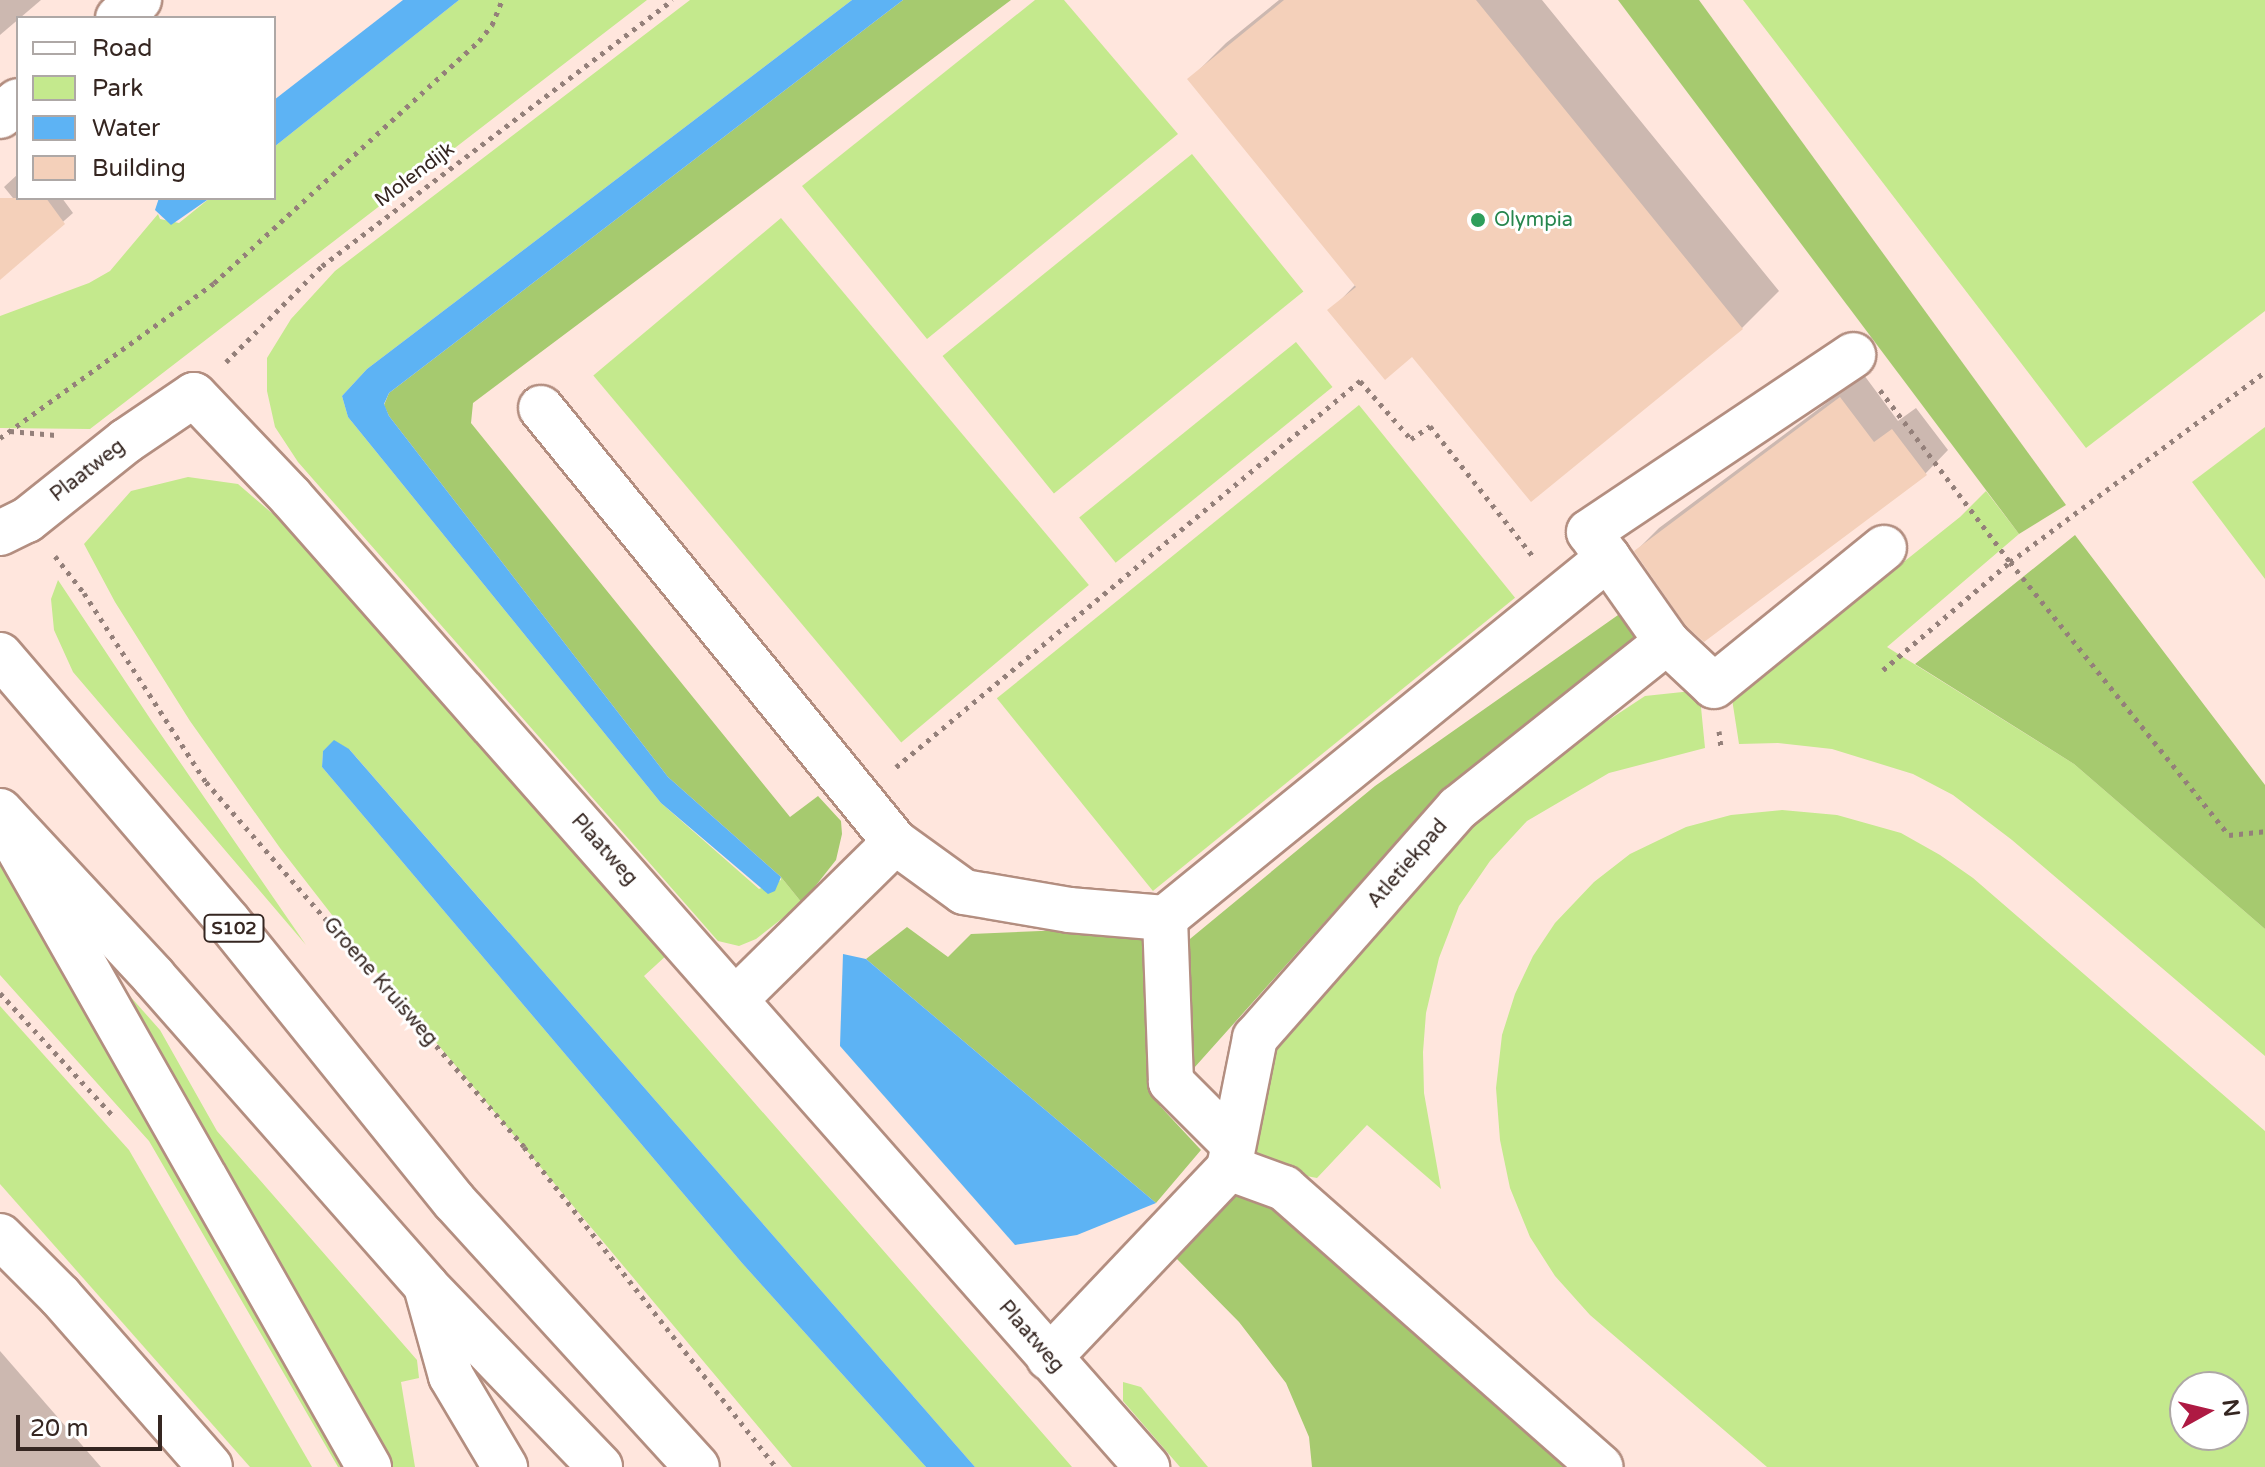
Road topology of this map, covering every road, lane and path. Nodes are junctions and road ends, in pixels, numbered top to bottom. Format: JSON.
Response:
{"nodes":[{"id":1,"x":139,"y":0,"type":"edge"},
{"id":2,"x":502,"y":0,"type":"edge"},
{"id":3,"x":672,"y":0,"type":"edge"},
{"id":4,"x":120,"y":16,"type":"edge"},
{"id":5,"x":16,"y":103,"type":"edge"},
{"id":6,"x":0,"y":116,"type":"edge"},
{"id":7,"x":1853,"y":355,"type":"joint"},
{"id":8,"x":2265,"y":372,"type":"edge"},
{"id":9,"x":194,"y":395,"type":"junction"},
{"id":10,"x":541,"y":408,"type":"dead end"},
{"id":11,"x":0,"y":438,"type":"edge"},
{"id":12,"x":14,"y":527,"type":"edge"},
{"id":13,"x":1598,"y":545,"type":"junction"},
{"id":14,"x":1884,"y":548,"type":"dead end"},
{"id":15,"x":0,"y":562,"type":"edge"},
{"id":16,"x":2010,"y":562,"type":"junction"},
{"id":17,"x":1667,"y":642,"type":"junction"},
{"id":18,"x":0,"y":655,"type":"edge"},
{"id":19,"x":1883,"y":670,"type":"dead end"},
{"id":20,"x":860,"y":798,"type":"junction"},
{"id":21,"x":0,"y":814,"type":"edge"},
{"id":22,"x":2265,"y":831,"type":"edge"},
{"id":23,"x":895,"y":842,"type":"junction"},
{"id":24,"x":1165,"y":918,"type":"junction"},
{"id":25,"x":736,"y":999,"type":"junction"},
{"id":26,"x":1231,"y":1156,"type":"junction"},
{"id":27,"x":0,"y":1236,"type":"edge"},
{"id":28,"x":426,"y":1286,"type":"junction"},
{"id":29,"x":1049,"y":1358,"type":"junction"},
{"id":30,"x":210,"y":1467,"type":"edge"},
{"id":31,"x":369,"y":1467,"type":"edge"},
{"id":32,"x":505,"y":1467,"type":"edge"},
{"id":33,"x":600,"y":1467,"type":"edge"},
{"id":34,"x":697,"y":1467,"type":"edge"},
{"id":35,"x":776,"y":1467,"type":"edge"},
{"id":36,"x":1147,"y":1467,"type":"edge"},
{"id":37,"x":1600,"y":1467,"type":"edge"}],
"edges":[{"from":1,"to":4,"type":"street"},
{"from":2,"to":11,"type":"path"},
{"from":3,"to":9,"type":"path","name":"Molendijk"},
{"from":5,"to":6,"type":"street"},
{"from":7,"to":13,"type":"street"},
{"from":7,"to":16,"type":"path"},
{"from":8,"to":16,"type":"path"},
{"from":9,"to":12,"type":"street","name":"Plaatweg"},
{"from":9,"to":25,"type":"street","name":"Plaatweg"},
{"from":10,"to":20,"type":"street"},
{"from":12,"to":15,"type":"street","name":"Plaatweg"},
{"from":12,"to":35,"type":"path","name":"Groene Kruisweg"},
{"from":13,"to":17,"type":"street"},
{"from":13,"to":20,"type":"path"},
{"from":13,"to":24,"type":"street"},
{"from":14,"to":17,"type":"street"},
{"from":16,"to":19,"type":"path"},
{"from":16,"to":22,"type":"path"},
{"from":17,"to":26,"type":"street","name":"Atletiekpad"},
{"from":18,"to":34,"type":"street","number":"S102"},
{"from":20,"to":23,"type":"street"},
{"from":21,"to":28,"type":"street"},
{"from":21,"to":31,"type":"street"},
{"from":23,"to":24,"type":"street"},
{"from":23,"to":25,"type":"street"},
{"from":24,"to":26,"type":"street"},
{"from":25,"to":29,"type":"street","name":"Plaatweg"},
{"from":26,"to":29,"type":"street"},
{"from":26,"to":37,"type":"street"},
{"from":27,"to":30,"type":"street"},
{"from":28,"to":32,"type":"street"},
{"from":28,"to":33,"type":"street"},
{"from":29,"to":36,"type":"street","name":"Plaatweg"}]}
